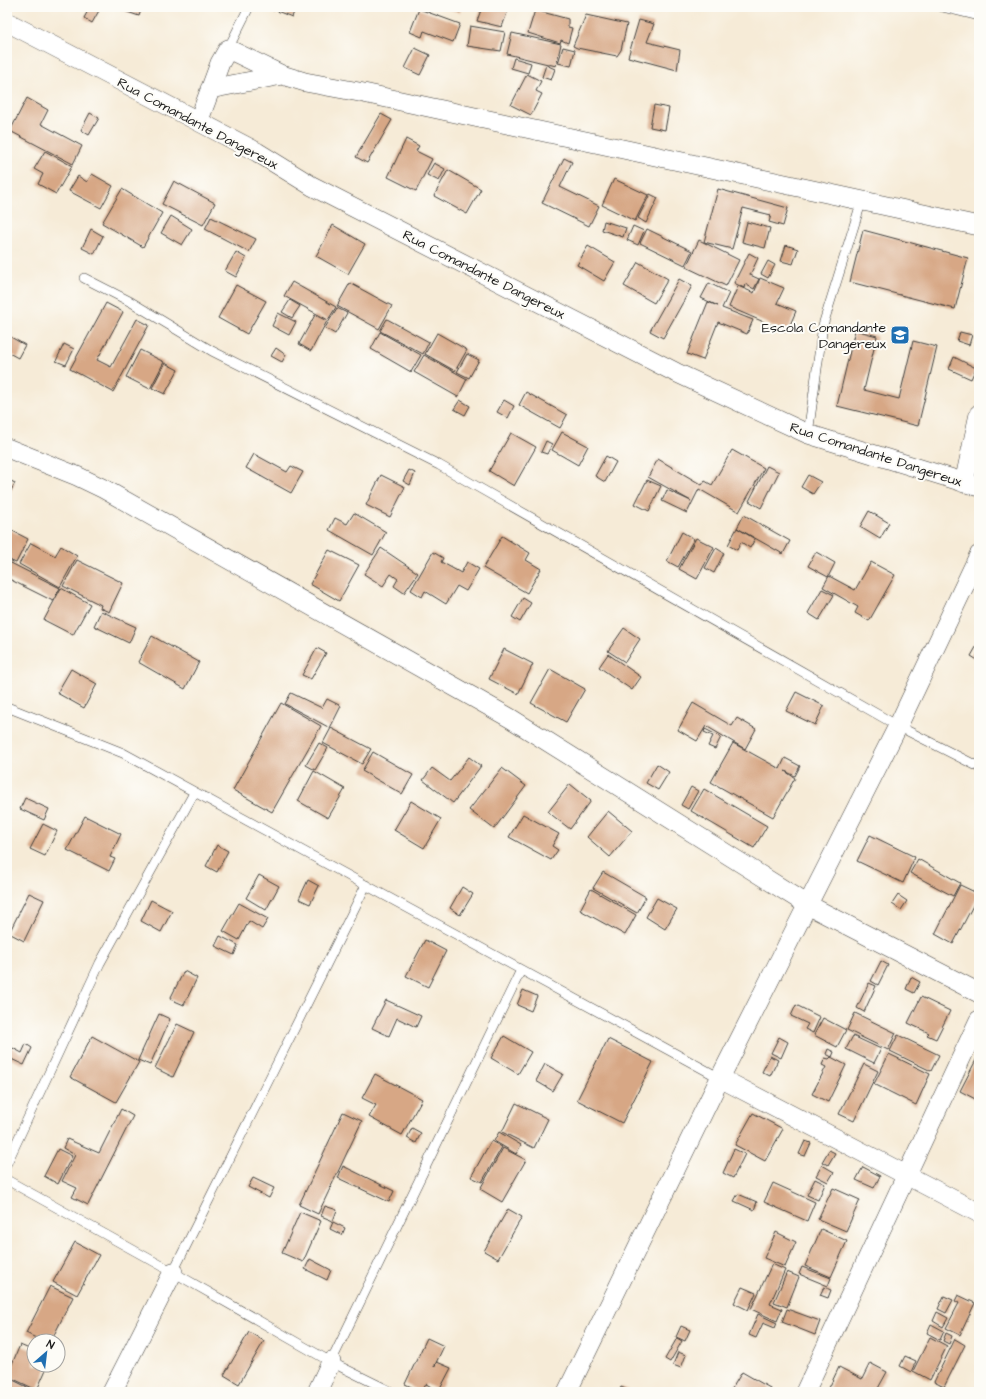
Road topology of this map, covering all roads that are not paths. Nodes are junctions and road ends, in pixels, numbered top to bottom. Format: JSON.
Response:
{"nodes":[{"id":1,"x":249,"y":7,"type":"edge"},
{"id":2,"x":942,"y":7,"type":"edge"},
{"id":3,"x":979,"y":16,"type":"edge"},
{"id":4,"x":7,"y":22,"type":"edge"},
{"id":5,"x":228,"y":49,"type":"junction"},
{"id":6,"x":282,"y":74,"type":"junction"},
{"id":7,"x":210,"y":89,"type":"junction"},
{"id":8,"x":199,"y":120,"type":"junction"},
{"id":9,"x":862,"y":200,"type":"junction"},
{"id":10,"x":979,"y":226,"type":"edge"},
{"id":11,"x":84,"y":278,"type":"dead end"},
{"id":12,"x":979,"y":414,"type":"edge"},
{"id":13,"x":808,"y":434,"type":"junction"},
{"id":14,"x":7,"y":448,"type":"edge"},
{"id":15,"x":972,"y":485,"type":"edge"},
{"id":16,"x":979,"y":555,"type":"edge"},
{"id":17,"x":7,"y":707,"type":"edge"},
{"id":18,"x":898,"y":726,"type":"junction"},
{"id":19,"x":979,"y":767,"type":"edge"},
{"id":20,"x":194,"y":793,"type":"junction"},
{"id":21,"x":366,"y":884,"type":"junction"},
{"id":22,"x":808,"y":905,"type":"junction"},
{"id":23,"x":521,"y":970,"type":"junction"},
{"id":24,"x":979,"y":993,"type":"edge"},
{"id":25,"x":979,"y":1020,"type":"edge"},
{"id":26,"x":720,"y":1078,"type":"junction"},
{"id":27,"x":7,"y":1164,"type":"edge"},
{"id":28,"x":907,"y":1176,"type":"junction"},
{"id":29,"x":7,"y":1180,"type":"edge"},
{"id":30,"x":979,"y":1213,"type":"edge"},
{"id":31,"x":173,"y":1272,"type":"junction"},
{"id":32,"x":331,"y":1362,"type":"junction"},
{"id":33,"x":112,"y":1392,"type":"edge"},
{"id":34,"x":318,"y":1392,"type":"edge"},
{"id":35,"x":392,"y":1392,"type":"edge"},
{"id":36,"x":567,"y":1392,"type":"edge"},
{"id":37,"x":805,"y":1392,"type":"edge"}],
"edges":[{"from":1,"to":5,"type":"lane"},
{"from":2,"to":3,"type":"lane"},
{"from":4,"to":8,"type":"street","name":"Rua Comandante Dangereux"},
{"from":5,"to":6,"type":"street"},
{"from":5,"to":7,"type":"street"},
{"from":6,"to":7,"type":"street"},
{"from":6,"to":9,"type":"street"},
{"from":7,"to":8,"type":"street"},
{"from":8,"to":13,"type":"street","name":"Rua Comandante Dangereux"},
{"from":9,"to":10,"type":"street"},
{"from":9,"to":13,"type":"lane"},
{"from":11,"to":18,"type":"lane"},
{"from":12,"to":15,"type":"street"},
{"from":13,"to":15,"type":"street","name":"Rua Comandante Dangereux"},
{"from":14,"to":22,"type":"street"},
{"from":16,"to":18,"type":"street"},
{"from":17,"to":20,"type":"lane"},
{"from":18,"to":19,"type":"lane"},
{"from":18,"to":22,"type":"street"},
{"from":20,"to":21,"type":"lane"},
{"from":20,"to":27,"type":"lane"},
{"from":21,"to":23,"type":"lane"},
{"from":21,"to":31,"type":"lane"},
{"from":22,"to":24,"type":"street"},
{"from":22,"to":26,"type":"street"},
{"from":23,"to":26,"type":"lane"},
{"from":23,"to":32,"type":"lane"},
{"from":25,"to":28,"type":"street"},
{"from":26,"to":28,"type":"street"},
{"from":26,"to":36,"type":"street"},
{"from":28,"to":30,"type":"street"},
{"from":28,"to":37,"type":"street"},
{"from":29,"to":31,"type":"lane"},
{"from":31,"to":32,"type":"lane"},
{"from":31,"to":33,"type":"street"},
{"from":32,"to":34,"type":"street"},
{"from":32,"to":35,"type":"lane"}]}
